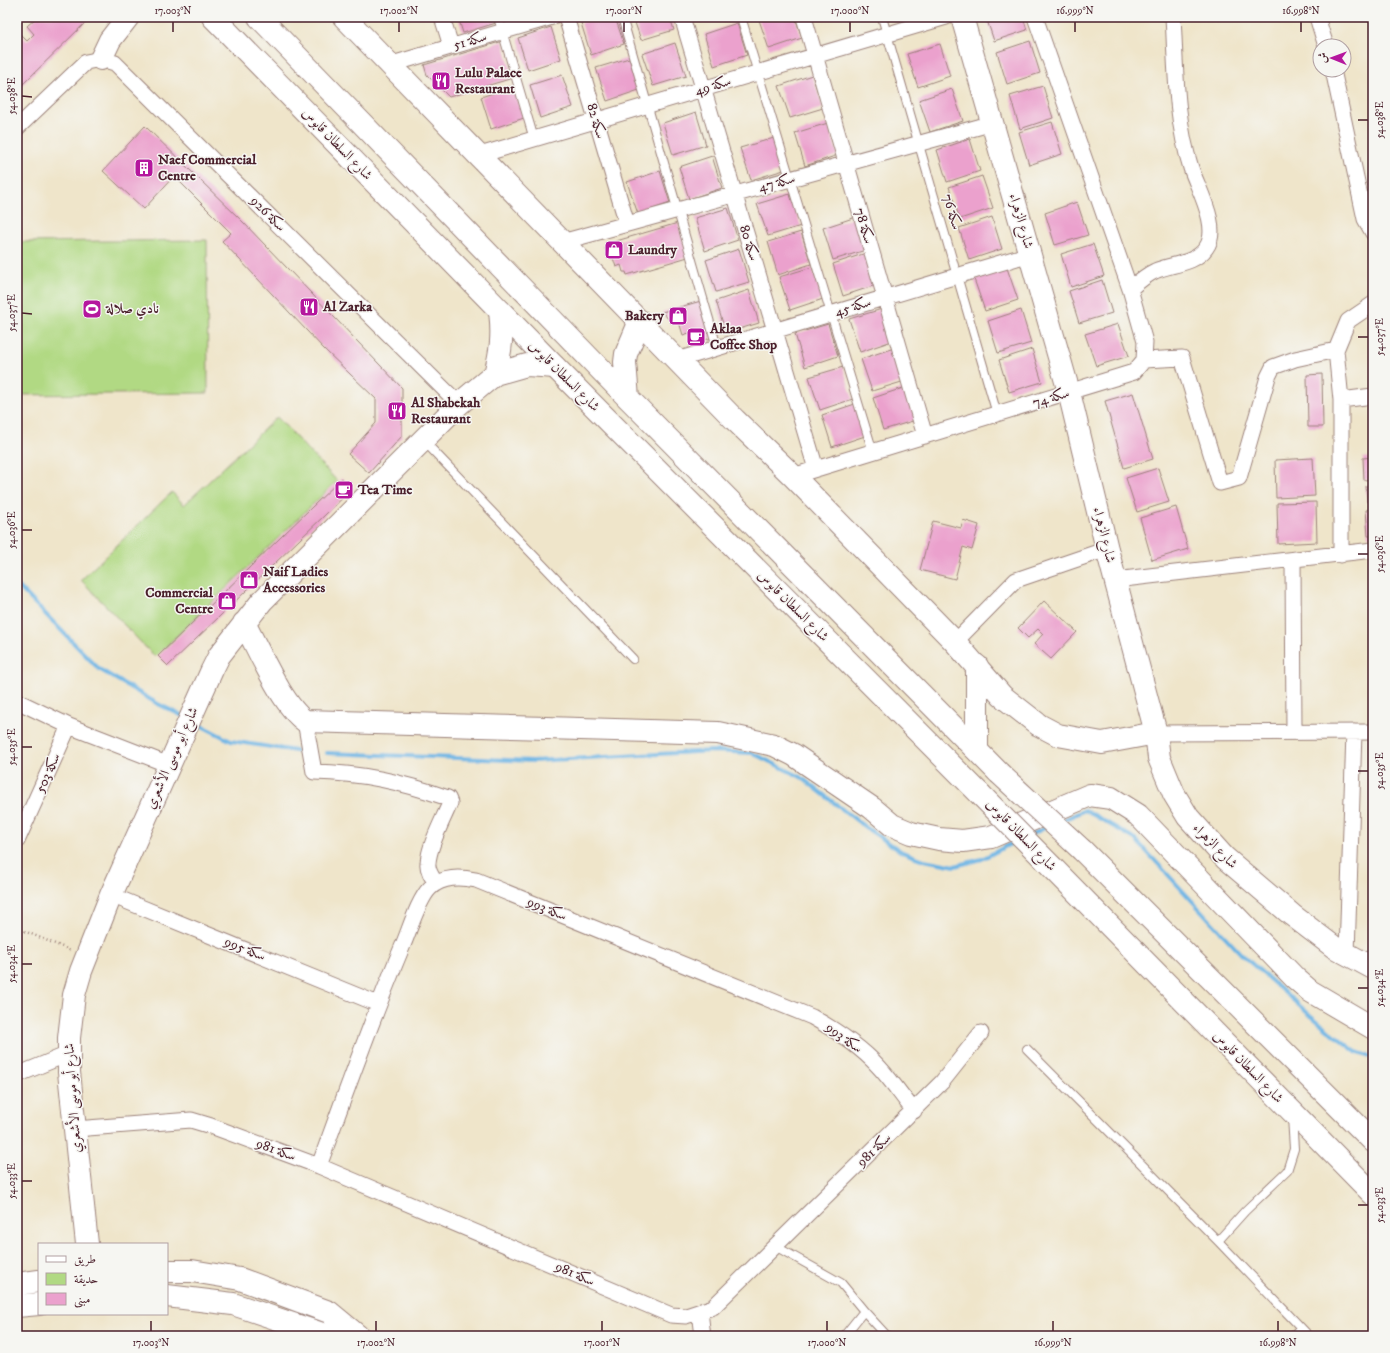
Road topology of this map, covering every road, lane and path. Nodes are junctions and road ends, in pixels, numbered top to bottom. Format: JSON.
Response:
{"nodes":[{"id":1,"x":128,"y":17,"type":"edge"},
{"id":2,"x":213,"y":17,"type":"edge"},
{"id":3,"x":259,"y":17,"type":"edge"},
{"id":4,"x":344,"y":17,"type":"edge"},
{"id":5,"x":442,"y":17,"type":"edge"},
{"id":6,"x":498,"y":17,"type":"edge"},
{"id":7,"x":552,"y":17,"type":"edge"},
{"id":8,"x":566,"y":17,"type":"edge"},
{"id":9,"x":622,"y":17,"type":"edge"},
{"id":10,"x":682,"y":17,"type":"edge"},
{"id":11,"x":740,"y":17,"type":"edge"},
{"id":12,"x":804,"y":17,"type":"edge"},
{"id":13,"x":882,"y":17,"type":"edge"},
{"id":14,"x":946,"y":17,"type":"edge"},
{"id":15,"x":962,"y":17,"type":"edge"},
{"id":16,"x":1035,"y":17,"type":"edge"},
{"id":17,"x":1173,"y":17,"type":"edge"},
{"id":18,"x":1317,"y":17,"type":"edge"},
{"id":19,"x":502,"y":31,"type":"junction"},
{"id":20,"x":887,"y":35,"type":"junction"},
{"id":21,"x":1324,"y":38,"type":"edge"},
{"id":22,"x":451,"y":46,"type":"junction"},
{"id":23,"x":815,"y":56,"type":"junction"},
{"id":24,"x":101,"y":59,"type":"junction"},
{"id":25,"x":389,"y":65,"type":"junction"},
{"id":26,"x":758,"y":73,"type":"junction"},
{"id":27,"x":1335,"y":78,"type":"edge"},
{"id":28,"x":703,"y":89,"type":"junction"},
{"id":29,"x":648,"y":106,"type":"junction"},
{"id":30,"x":596,"y":121,"type":"junction"},
{"id":31,"x":992,"y":123,"type":"junction"},
{"id":32,"x":17,"y":128,"type":"edge"},
{"id":33,"x":534,"y":139,"type":"junction"},
{"id":34,"x":919,"y":144,"type":"junction"},
{"id":35,"x":480,"y":155,"type":"junction"},
{"id":36,"x":846,"y":164,"type":"junction"},
{"id":37,"x":790,"y":179,"type":"junction"},
{"id":38,"x":734,"y":194,"type":"junction"},
{"id":39,"x":678,"y":210,"type":"junction"},
{"id":40,"x":627,"y":224,"type":"junction"},
{"id":41,"x":1373,"y":233,"type":"edge"},
{"id":42,"x":562,"y":242,"type":"junction"},
{"id":43,"x":1030,"y":254,"type":"junction"},
{"id":44,"x":957,"y":276,"type":"junction"},
{"id":45,"x":1130,"y":289,"type":"junction"},
{"id":46,"x":885,"y":297,"type":"junction"},
{"id":47,"x":1373,"y":304,"type":"edge"},
{"id":48,"x":500,"y":311,"type":"junction"},
{"id":49,"x":831,"y":314,"type":"junction"},
{"id":50,"x":640,"y":321,"type":"junction"},
{"id":51,"x":775,"y":330,"type":"junction"},
{"id":52,"x":717,"y":347,"type":"junction"},
{"id":53,"x":1336,"y":350,"type":"junction"},
{"id":54,"x":676,"y":360,"type":"junction"},
{"id":55,"x":1144,"y":360,"type":"junction"},
{"id":56,"x":555,"y":367,"type":"junction"},
{"id":57,"x":494,"y":374,"type":"junction"},
{"id":58,"x":1069,"y":392,"type":"junction"},
{"id":59,"x":1373,"y":396,"type":"edge"},
{"id":60,"x":628,"y":398,"type":"junction"},
{"id":61,"x":1341,"y":400,"type":"junction"},
{"id":62,"x":459,"y":404,"type":"junction"},
{"id":63,"x":997,"y":414,"type":"junction"},
{"id":64,"x":925,"y":436,"type":"junction"},
{"id":65,"x":423,"y":440,"type":"junction"},
{"id":66,"x":873,"y":452,"type":"junction"},
{"id":67,"x":816,"y":469,"type":"junction"},
{"id":68,"x":793,"y":476,"type":"junction"},
{"id":69,"x":1107,"y":549,"type":"junction"},
{"id":70,"x":1373,"y":550,"type":"edge"},
{"id":71,"x":1341,"y":555,"type":"junction"},
{"id":72,"x":1293,"y":560,"type":"junction"},
{"id":73,"x":1115,"y":580,"type":"junction"},
{"id":74,"x":244,"y":623,"type":"junction"},
{"id":75,"x":955,"y":642,"type":"junction"},
{"id":76,"x":633,"y":659,"type":"dead end"},
{"id":77,"x":977,"y":666,"type":"junction"},
{"id":78,"x":17,"y":701,"type":"edge"},
{"id":79,"x":305,"y":721,"type":"junction"},
{"id":80,"x":69,"y":726,"type":"junction"},
{"id":81,"x":1294,"y":732,"type":"junction"},
{"id":82,"x":1354,"y":732,"type":"junction"},
{"id":83,"x":1373,"y":732,"type":"edge"},
{"id":84,"x":1156,"y":733,"type":"junction"},
{"id":85,"x":977,"y":750,"type":"junction"},
{"id":86,"x":172,"y":758,"type":"junction"},
{"id":87,"x":17,"y":841,"type":"edge"},
{"id":88,"x":436,"y":883,"type":"junction"},
{"id":89,"x":111,"y":895,"type":"junction"},
{"id":90,"x":17,"y":928,"type":"edge"},
{"id":91,"x":1347,"y":954,"type":"junction"},
{"id":92,"x":87,"y":957,"type":"junction"},
{"id":93,"x":1373,"y":968,"type":"edge"},
{"id":94,"x":378,"y":1004,"type":"junction"},
{"id":95,"x":1373,"y":1028,"type":"edge"},
{"id":96,"x":981,"y":1033,"type":"dead end"},
{"id":97,"x":1027,"y":1049,"type":"dead end"},
{"id":98,"x":68,"y":1054,"type":"junction"},
{"id":99,"x":17,"y":1075,"type":"edge"},
{"id":100,"x":914,"y":1111,"type":"junction"},
{"id":101,"x":1292,"y":1112,"type":"junction"},
{"id":102,"x":74,"y":1129,"type":"junction"},
{"id":103,"x":1373,"y":1141,"type":"edge"},
{"id":104,"x":319,"y":1166,"type":"junction"},
{"id":105,"x":1373,"y":1194,"type":"edge"},
{"id":106,"x":83,"y":1206,"type":"junction"},
{"id":107,"x":1218,"y":1241,"type":"junction"},
{"id":108,"x":72,"y":1243,"type":"edge"},
{"id":109,"x":87,"y":1243,"type":"edge"},
{"id":110,"x":101,"y":1243,"type":"edge"},
{"id":111,"x":775,"y":1246,"type":"junction"},
{"id":112,"x":168,"y":1271,"type":"edge"},
{"id":113,"x":168,"y":1296,"type":"edge"},
{"id":114,"x":38,"y":1304,"type":"edge"},
{"id":115,"x":17,"y":1306,"type":"edge"},
{"id":116,"x":864,"y":1311,"type":"junction"},
{"id":117,"x":329,"y":1312,"type":"junction"},
{"id":118,"x":700,"y":1312,"type":"junction"},
{"id":119,"x":1301,"y":1328,"type":"junction"},
{"id":120,"x":322,"y":1335,"type":"edge"},
{"id":121,"x":358,"y":1336,"type":"edge"},
{"id":122,"x":703,"y":1336,"type":"edge"},
{"id":123,"x":844,"y":1336,"type":"edge"},
{"id":124,"x":888,"y":1336,"type":"edge"},
{"id":125,"x":1292,"y":1336,"type":"edge"},
{"id":126,"x":1309,"y":1336,"type":"edge"}],
"edges":[{"from":1,"to":24,"type":"main road"},
{"from":2,"to":48,"type":"main road","name":"شارع السلطان قابوس"},
{"from":3,"to":60,"type":"main road","name":"شارع السلطان قابوس"},
{"from":4,"to":25,"type":"main road"},
{"from":5,"to":22,"type":"street"},
{"from":6,"to":19,"type":"lane"},
{"from":7,"to":19,"type":"street","name":"سكة 51"},
{"from":8,"to":30,"type":"street","name":"سكة 82"},
{"from":9,"to":29,"type":"lane"},
{"from":10,"to":28,"type":"street","name":"سكة 80"},
{"from":11,"to":26,"type":"lane"},
{"from":12,"to":23,"type":"street","name":"سكة 78"},
{"from":13,"to":20,"type":"lane","name":"سكة 76"},
{"from":14,"to":20,"type":"street","name":"سكة 49"},
{"from":15,"to":31,"type":"main road","name":"شارع الزهراء"},
{"from":16,"to":45,"type":"street"},
{"from":17,"to":45,"type":"street"},
{"from":18,"to":21,"type":"street"},
{"from":19,"to":22,"type":"street","name":"سكة 51"},
{"from":19,"to":33,"type":"lane"},
{"from":20,"to":23,"type":"street","name":"سكة 49"},
{"from":20,"to":34,"type":"lane","name":"سكة 76"},
{"from":22,"to":25,"type":"street","name":"سكة 51"},
{"from":23,"to":26,"type":"street","name":"سكة 49"},
{"from":23,"to":36,"type":"street","name":"سكة 78"},
{"from":24,"to":32,"type":"street"},
{"from":24,"to":62,"type":"street","name":"سكة 926"},
{"from":25,"to":35,"type":"main road"},
{"from":26,"to":28,"type":"street","name":"سكة 49"},
{"from":26,"to":37,"type":"lane"},
{"from":27,"to":41,"type":"street"},
{"from":28,"to":29,"type":"street","name":"سكة 49"},
{"from":28,"to":38,"type":"street","name":"سكة 80"},
{"from":29,"to":30,"type":"street","name":"سكة 49"},
{"from":29,"to":39,"type":"lane"},
{"from":30,"to":33,"type":"street","name":"سكة 49"},
{"from":30,"to":40,"type":"street","name":"سكة 82"},
{"from":31,"to":34,"type":"street","name":"سكة 47"},
{"from":31,"to":43,"type":"main road","name":"شارع الزهراء"},
{"from":33,"to":35,"type":"street","name":"سكة 49"},
{"from":34,"to":36,"type":"street","name":"سكة 47"},
{"from":34,"to":44,"type":"lane","name":"سكة 76"},
{"from":35,"to":42,"type":"main road"},
{"from":36,"to":37,"type":"street","name":"سكة 47"},
{"from":36,"to":46,"type":"street","name":"سكة 78"},
{"from":37,"to":38,"type":"street","name":"سكة 47"},
{"from":37,"to":49,"type":"lane"},
{"from":38,"to":39,"type":"street","name":"سكة 47"},
{"from":38,"to":51,"type":"street","name":"سكة 80"},
{"from":39,"to":40,"type":"street","name":"سكة 47"},
{"from":39,"to":52,"type":"lane"},
{"from":40,"to":42,"type":"street","name":"سكة 47"},
{"from":42,"to":50,"type":"main road"},
{"from":43,"to":44,"type":"street","name":"سكة 45"},
{"from":43,"to":58,"type":"main road","name":"شارع الزهراء"},
{"from":44,"to":46,"type":"street","name":"سكة 45"},
{"from":44,"to":63,"type":"lane","name":"سكة 76"},
{"from":45,"to":55,"type":"street"},
{"from":46,"to":49,"type":"street","name":"سكة 45"},
{"from":46,"to":64,"type":"street","name":"سكة 78"},
{"from":47,"to":53,"type":"street"},
{"from":48,"to":56,"type":"main road","name":"شارع السلطان قابوس"},
{"from":48,"to":57,"type":"main road"},
{"from":49,"to":51,"type":"street","name":"سكة 45"},
{"from":49,"to":66,"type":"lane"},
{"from":50,"to":54,"type":"main road"},
{"from":50,"to":60,"type":"main road"},
{"from":51,"to":52,"type":"street","name":"سكة 45"},
{"from":51,"to":67,"type":"street","name":"سكة 80"},
{"from":52,"to":54,"type":"street","name":"سكة 45"},
{"from":53,"to":55,"type":"street"},
{"from":53,"to":61,"type":"street"},
{"from":54,"to":68,"type":"main road"},
{"from":55,"to":58,"type":"street","name":"سكة 74"},
{"from":56,"to":57,"type":"main road","name":"شارع أبو موسى الأشعري"},
{"from":56,"to":101,"type":"main road","name":"شارع السلطان قابوس","bridge":true},
{"from":57,"to":62,"type":"main road","name":"شارع أبو موسى الأشعري"},
{"from":58,"to":63,"type":"street","name":"سكة 74"},
{"from":58,"to":69,"type":"main road","name":"شارع الزهراء"},
{"from":59,"to":61,"type":"street"},
{"from":60,"to":85,"type":"main road","name":"شارع السلطان قابوس"},
{"from":61,"to":71,"type":"street"},
{"from":62,"to":65,"type":"main road","name":"شارع أبو موسى الأشعري"},
{"from":63,"to":64,"type":"street","name":"سكة 74"},
{"from":64,"to":66,"type":"street","name":"سكة 74"},
{"from":65,"to":74,"type":"main road","name":"شارع أبو موسى الأشعري"},
{"from":65,"to":76,"type":"lane"},
{"from":66,"to":67,"type":"street","name":"سكة 74"},
{"from":67,"to":68,"type":"street","name":"سكة 74"},
{"from":68,"to":75,"type":"main road"},
{"from":69,"to":73,"type":"main road","name":"شارع الزهراء"},
{"from":69,"to":75,"type":"street"},
{"from":70,"to":71,"type":"street"},
{"from":71,"to":72,"type":"street"},
{"from":72,"to":73,"type":"street"},
{"from":72,"to":81,"type":"street"},
{"from":73,"to":84,"type":"main road","name":"شارع الزهراء"},
{"from":74,"to":79,"type":"main road"},
{"from":74,"to":86,"type":"main road","name":"شارع أبو موسى الأشعري"},
{"from":75,"to":77,"type":"main road"},
{"from":77,"to":84,"type":"main road"},
{"from":77,"to":85,"type":"main road"},
{"from":78,"to":80,"type":"street"},
{"from":79,"to":88,"type":"street"},
{"from":79,"to":95,"type":"main road"},
{"from":80,"to":86,"type":"street"},
{"from":80,"to":87,"type":"street","name":"سكة 503"},
{"from":81,"to":82,"type":"street"},
{"from":81,"to":84,"type":"street"},
{"from":82,"to":83,"type":"street"},
{"from":82,"to":91,"type":"street"},
{"from":84,"to":91,"type":"main road","name":"شارع الزهراء"},
{"from":85,"to":103,"type":"main road","name":"شارع السلطان قابوس","bridge":true},
{"from":86,"to":89,"type":"main road","name":"شارع أبو موسى الأشعري"},
{"from":88,"to":94,"type":"street"},
{"from":88,"to":100,"type":"street","name":"سكة 993"},
{"from":89,"to":92,"type":"main road","name":"شارع أبو موسى الأشعري"},
{"from":89,"to":94,"type":"street","name":"سكة 995"},
{"from":90,"to":92,"type":"path"},
{"from":91,"to":93,"type":"main road","name":"شارع الزهراء"},
{"from":92,"to":98,"type":"main road","name":"شارع أبو موسى الأشعري"},
{"from":94,"to":104,"type":"street"},
{"from":96,"to":100,"type":"street","name":"سكة 981"},
{"from":97,"to":107,"type":"lane"},
{"from":98,"to":99,"type":"street"},
{"from":98,"to":102,"type":"main road","name":"شارع أبو موسى الأشعري"},
{"from":100,"to":111,"type":"street","name":"سكة 981"},
{"from":101,"to":105,"type":"main road","name":"شارع السلطان قابوس"},
{"from":101,"to":107,"type":"lane"},
{"from":102,"to":104,"type":"street","name":"سكة 981"},
{"from":102,"to":106,"type":"main road","name":"شارع أبو موسى الأشعري"},
{"from":104,"to":118,"type":"street","name":"سكة 981"},
{"from":106,"to":108,"type":"main road"},
{"from":106,"to":109,"type":"main road","name":"شارع أبو موسى الأشعري"},
{"from":106,"to":110,"type":"main road"},
{"from":107,"to":119,"type":"lane"},
{"from":111,"to":116,"type":"lane"},
{"from":111,"to":118,"type":"street","name":"سكة 981"},
{"from":112,"to":117,"type":"main road"},
{"from":113,"to":120,"type":"main road"},
{"from":114,"to":115,"type":"main road"},
{"from":116,"to":123,"type":"lane"},
{"from":116,"to":124,"type":"lane"},
{"from":117,"to":120,"type":"street"},
{"from":117,"to":121,"type":"main road"},
{"from":118,"to":122,"type":"street"},
{"from":119,"to":125,"type":"lane"},
{"from":119,"to":126,"type":"lane"}]}
